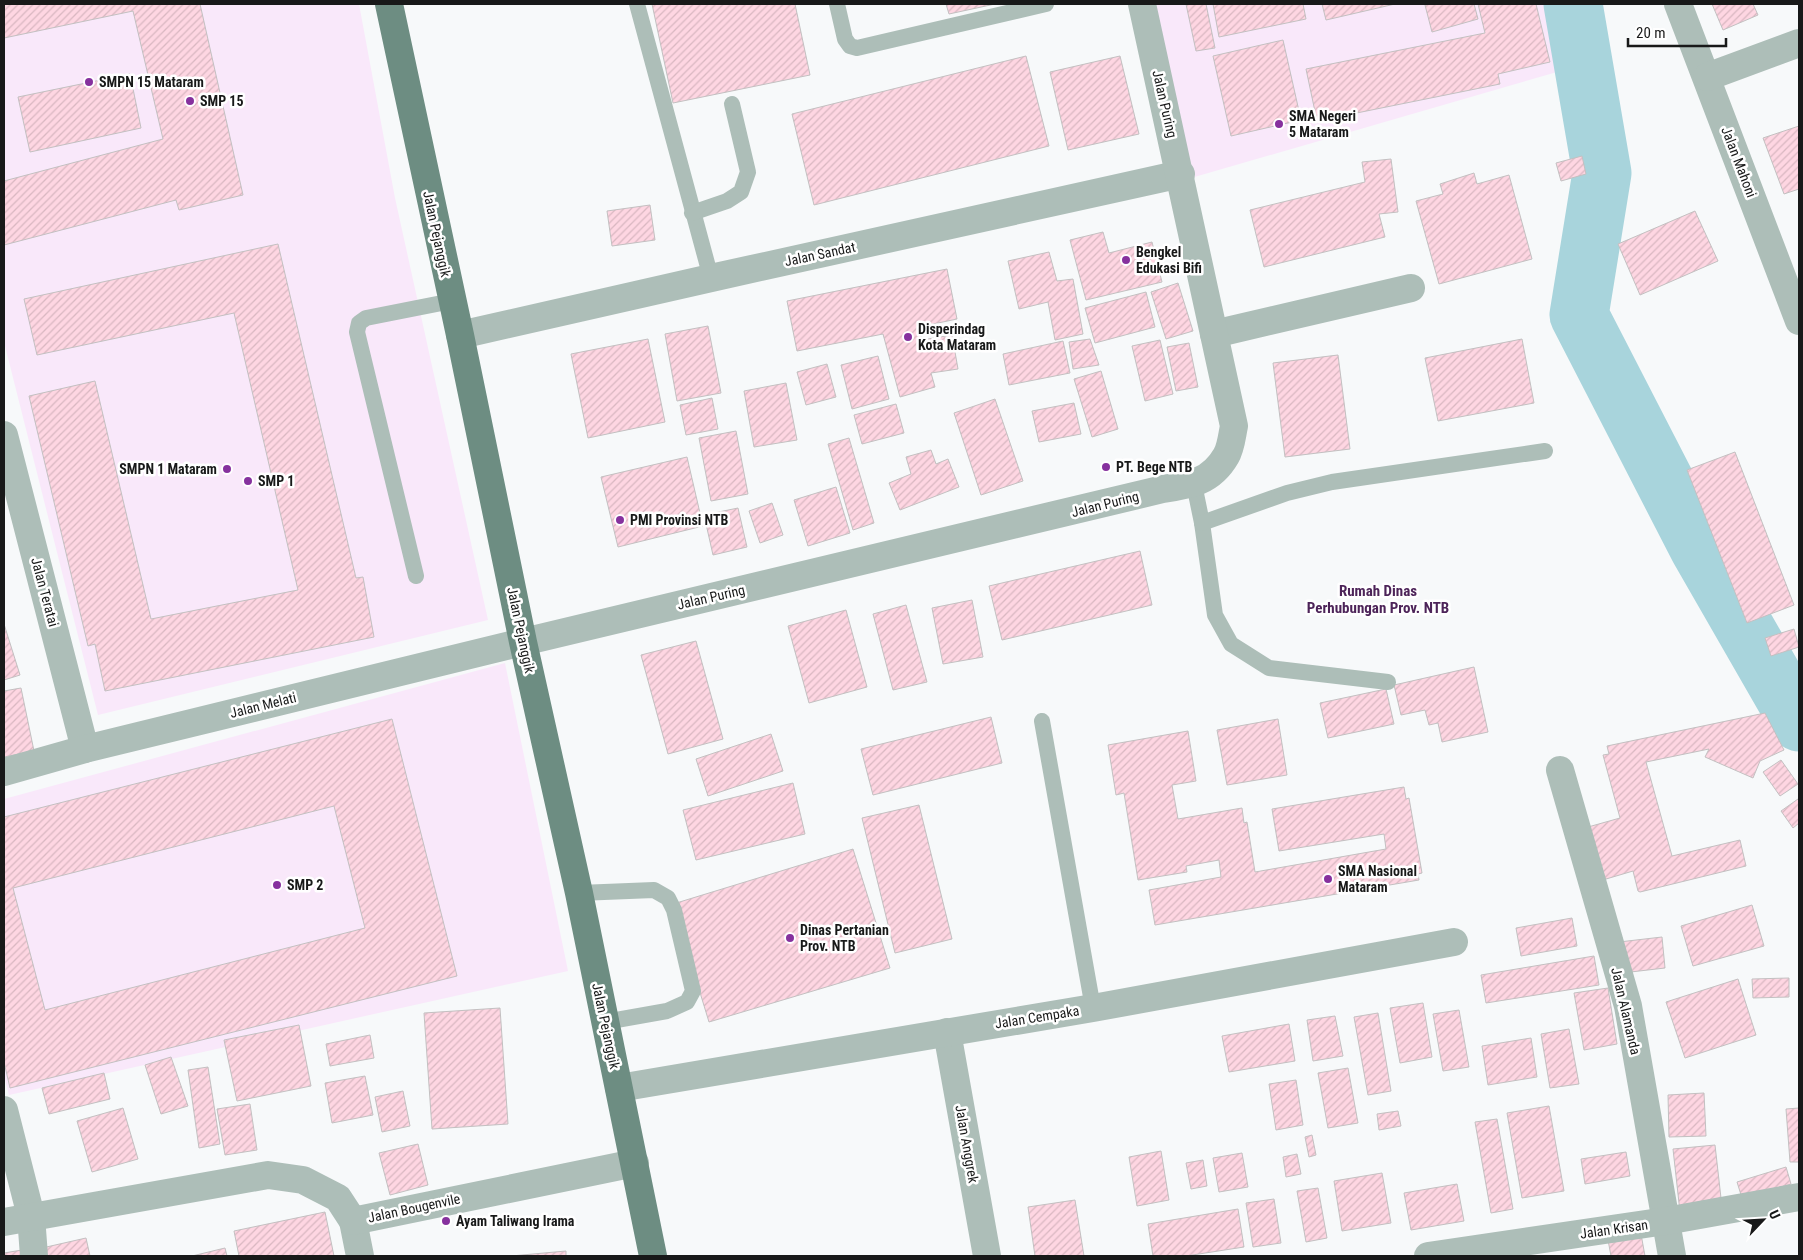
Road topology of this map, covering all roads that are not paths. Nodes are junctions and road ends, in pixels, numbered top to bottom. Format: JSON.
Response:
{"nodes":[{"id":1,"x":389,"y":4,"type":"edge"},
{"id":2,"x":637,"y":4,"type":"edge"},
{"id":3,"x":837,"y":4,"type":"edge"},
{"id":4,"x":1046,"y":4,"type":"edge"},
{"id":5,"x":1142,"y":4,"type":"edge"},
{"id":6,"x":1678,"y":4,"type":"edge"},
{"id":7,"x":1799,"y":43,"type":"edge"},
{"id":8,"x":1707,"y":77,"type":"junction"},
{"id":9,"x":732,"y":104,"type":"dead end"},
{"id":10,"x":1180,"y":174,"type":"junction"},
{"id":11,"x":692,"y":213,"type":"junction"},
{"id":12,"x":711,"y":278,"type":"junction"},
{"id":13,"x":1411,"y":288,"type":"dead end"},
{"id":14,"x":452,"y":301,"type":"junction"},
{"id":15,"x":1799,"y":321,"type":"edge"},
{"id":16,"x":1214,"y":334,"type":"junction"},
{"id":17,"x":460,"y":335,"type":"junction"},
{"id":18,"x":4,"y":434,"type":"edge"},
{"id":19,"x":1545,"y":451,"type":"dead end"},
{"id":20,"x":1194,"y":484,"type":"junction"},
{"id":21,"x":1202,"y":523,"type":"junction"},
{"id":22,"x":416,"y":576,"type":"dead end"},
{"id":23,"x":523,"y":642,"type":"junction"},
{"id":24,"x":1388,"y":682,"type":"dead end"},
{"id":25,"x":1042,"y":721,"type":"dead end"},
{"id":26,"x":86,"y":748,"type":"junction"},
{"id":27,"x":1560,"y":770,"type":"dead end"},
{"id":28,"x":4,"y":772,"type":"edge"},
{"id":29,"x":579,"y":894,"type":"junction"},
{"id":30,"x":1454,"y":942,"type":"dead end"},
{"id":31,"x":1093,"y":1008,"type":"junction"},
{"id":32,"x":605,"y":1022,"type":"junction"},
{"id":33,"x":947,"y":1032,"type":"junction"},
{"id":34,"x":619,"y":1088,"type":"junction"},
{"id":35,"x":4,"y":1110,"type":"edge"},
{"id":36,"x":635,"y":1163,"type":"junction"},
{"id":37,"x":1799,"y":1197,"type":"edge"},
{"id":38,"x":31,"y":1216,"type":"junction"},
{"id":39,"x":353,"y":1221,"type":"junction"},
{"id":40,"x":1666,"y":1221,"type":"junction"},
{"id":41,"x":4,"y":1222,"type":"edge"},
{"id":42,"x":34,"y":1256,"type":"edge"},
{"id":43,"x":360,"y":1256,"type":"edge"},
{"id":44,"x":653,"y":1256,"type":"edge"},
{"id":45,"x":987,"y":1256,"type":"edge"},
{"id":46,"x":1428,"y":1256,"type":"edge"},
{"id":47,"x":1672,"y":1256,"type":"edge"}],
"edges":[{"from":1,"to":14,"type":"main road","name":"Jalan Pejanggik"},
{"from":2,"to":11,"type":"lane"},
{"from":3,"to":4,"type":"lane"},
{"from":5,"to":10,"type":"street","name":"Jalan Puring"},
{"from":6,"to":8,"type":"street","name":"Jalan Mahoni"},
{"from":7,"to":8,"type":"street"},
{"from":8,"to":15,"type":"street","name":"Jalan Mahoni"},
{"from":9,"to":11,"type":"lane"},
{"from":10,"to":12,"type":"street","name":"Jalan Sandat"},
{"from":10,"to":16,"type":"street","name":"Jalan Puring"},
{"from":11,"to":12,"type":"lane"},
{"from":12,"to":17,"type":"street","name":"Jalan Sandat"},
{"from":13,"to":16,"type":"street"},
{"from":14,"to":17,"type":"main road","name":"Jalan Pejanggik"},
{"from":14,"to":22,"type":"lane"},
{"from":16,"to":20,"type":"street","name":"Jalan Puring"},
{"from":17,"to":23,"type":"main road","name":"Jalan Pejanggik"},
{"from":18,"to":26,"type":"street","name":"Jalan Teratai"},
{"from":19,"to":21,"type":"lane"},
{"from":20,"to":21,"type":"lane"},
{"from":20,"to":23,"type":"street","name":"Jalan Puring"},
{"from":21,"to":24,"type":"lane"},
{"from":23,"to":26,"type":"street","name":"Jalan Melati"},
{"from":23,"to":29,"type":"main road","name":"Jalan Pejanggik"},
{"from":25,"to":31,"type":"lane"},
{"from":26,"to":28,"type":"street","name":"Jalan Melati"},
{"from":27,"to":40,"type":"street","name":"Jalan Alamanda"},
{"from":29,"to":32,"type":"main road","name":"Jalan Pejanggik"},
{"from":29,"to":32,"type":"lane"},
{"from":30,"to":31,"type":"street","name":"Jalan Cempaka"},
{"from":31,"to":33,"type":"street","name":"Jalan Cempaka"},
{"from":32,"to":34,"type":"main road","name":"Jalan Pejanggik"},
{"from":33,"to":34,"type":"street","name":"Jalan Cempaka"},
{"from":33,"to":45,"type":"street","name":"Jalan Anggrek"},
{"from":34,"to":36,"type":"main road","name":"Jalan Pejanggik"},
{"from":35,"to":38,"type":"street"},
{"from":36,"to":39,"type":"street","name":"Jalan Bougenvile"},
{"from":36,"to":44,"type":"main road","name":"Jalan Pejanggik"},
{"from":37,"to":40,"type":"street","name":"Jalan Krisan"},
{"from":38,"to":39,"type":"street","name":"Jalan Bougenvile"},
{"from":38,"to":41,"type":"street","name":"Jalan Bougenvile"},
{"from":38,"to":42,"type":"street"},
{"from":39,"to":43,"type":"street"},
{"from":40,"to":46,"type":"street","name":"Jalan Krisan"},
{"from":40,"to":47,"type":"street","name":"Jalan Alamanda"}]}
